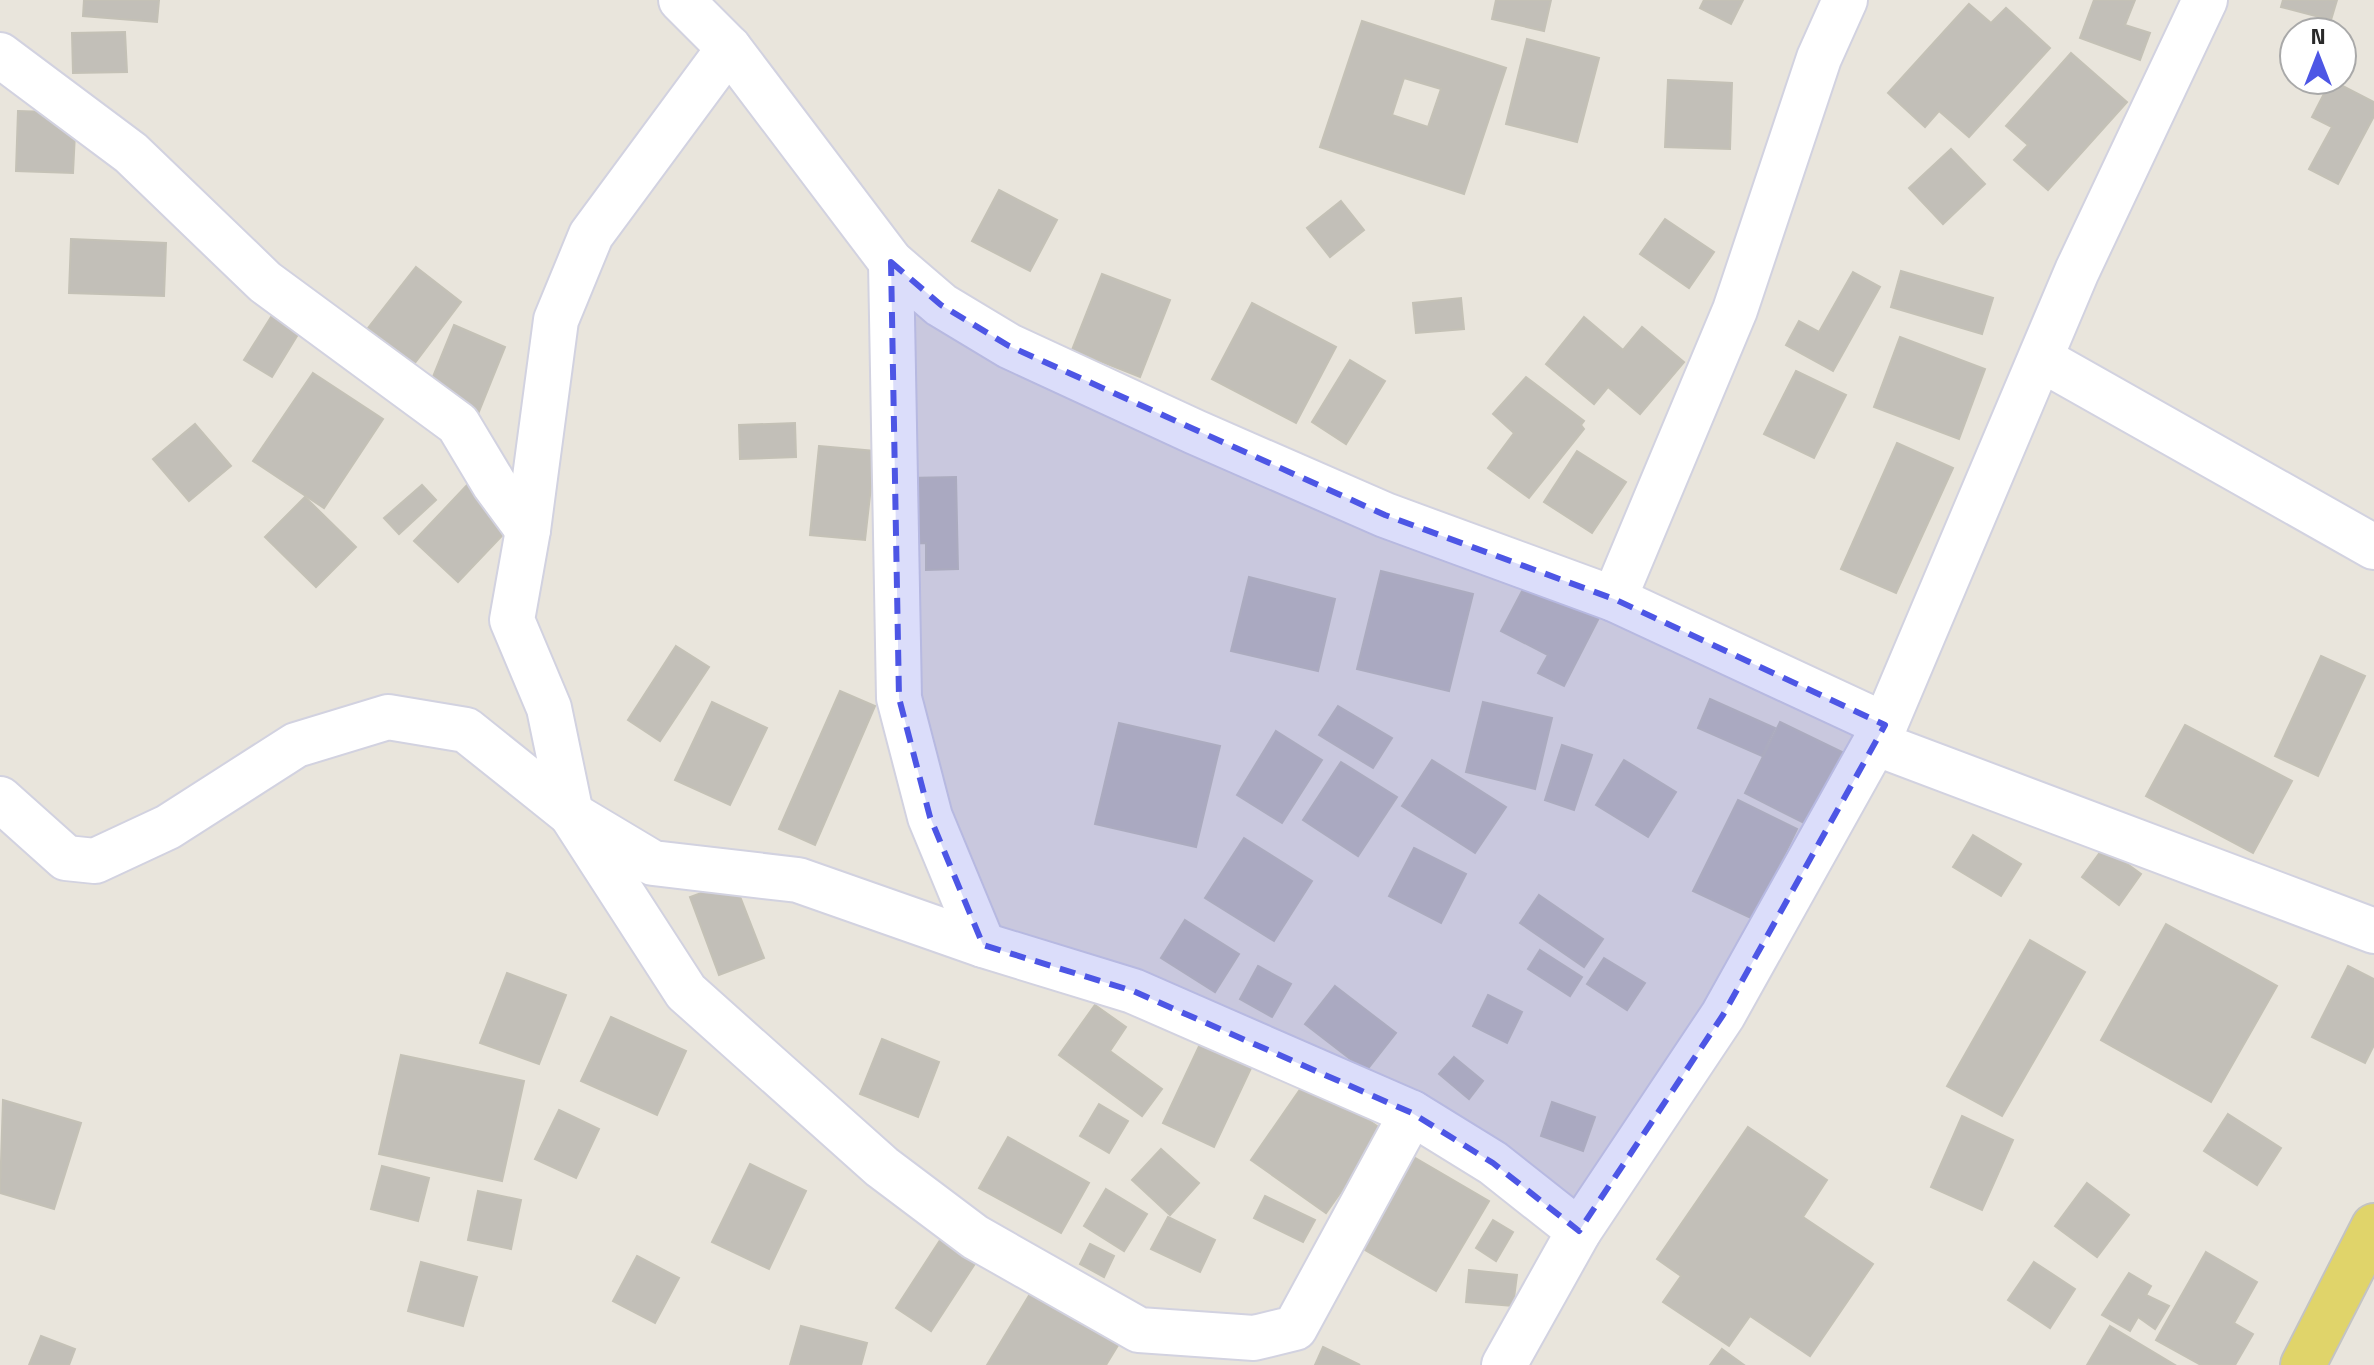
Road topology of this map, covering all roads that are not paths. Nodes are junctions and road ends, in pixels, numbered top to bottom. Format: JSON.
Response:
{"nodes":[{"id":1,"x":681,"y":0,"type":"edge"},
{"id":2,"x":1845,"y":0,"type":"edge"},
{"id":3,"x":2205,"y":0,"type":"edge"},
{"id":4,"x":729,"y":48,"type":"junction"},
{"id":5,"x":0,"y":55,"type":"edge"},
{"id":6,"x":891,"y":262,"type":"junction"},
{"id":7,"x":2041,"y":359,"type":"junction"},
{"id":8,"x":528,"y":530,"type":"junction"},
{"id":9,"x":2374,"y":547,"type":"edge"},
{"id":10,"x":1614,"y":599,"type":"junction"},
{"id":11,"x":1880,"y":734,"type":"junction"},
{"id":12,"x":0,"y":799,"type":"edge"},
{"id":13,"x":571,"y":814,"type":"junction"},
{"id":14,"x":2374,"y":931,"type":"edge"},
{"id":15,"x":983,"y":945,"type":"junction"},
{"id":16,"x":1412,"y":1113,"type":"junction"},
{"id":17,"x":2374,"y":1226,"type":"edge"},
{"id":18,"x":1579,"y":1231,"type":"junction"},
{"id":19,"x":1504,"y":1365,"type":"edge"},
{"id":20,"x":2303,"y":1365,"type":"edge"}],
"edges":[{"from":1,"to":4,"type":"street"},
{"from":2,"to":10,"type":"street"},
{"from":3,"to":7,"type":"street"},
{"from":4,"to":6,"type":"street"},
{"from":4,"to":8,"type":"street"},
{"from":5,"to":8,"type":"street"},
{"from":6,"to":10,"type":"street"},
{"from":6,"to":15,"type":"street"},
{"from":7,"to":9,"type":"street"},
{"from":7,"to":11,"type":"street"},
{"from":8,"to":13,"type":"street"},
{"from":10,"to":11,"type":"street"},
{"from":11,"to":14,"type":"street"},
{"from":11,"to":18,"type":"street"},
{"from":12,"to":13,"type":"street"},
{"from":13,"to":15,"type":"street"},
{"from":13,"to":16,"type":"street"},
{"from":15,"to":16,"type":"street"},
{"from":16,"to":18,"type":"street"},
{"from":17,"to":20,"type":"main road"},
{"from":18,"to":19,"type":"street"}]}
